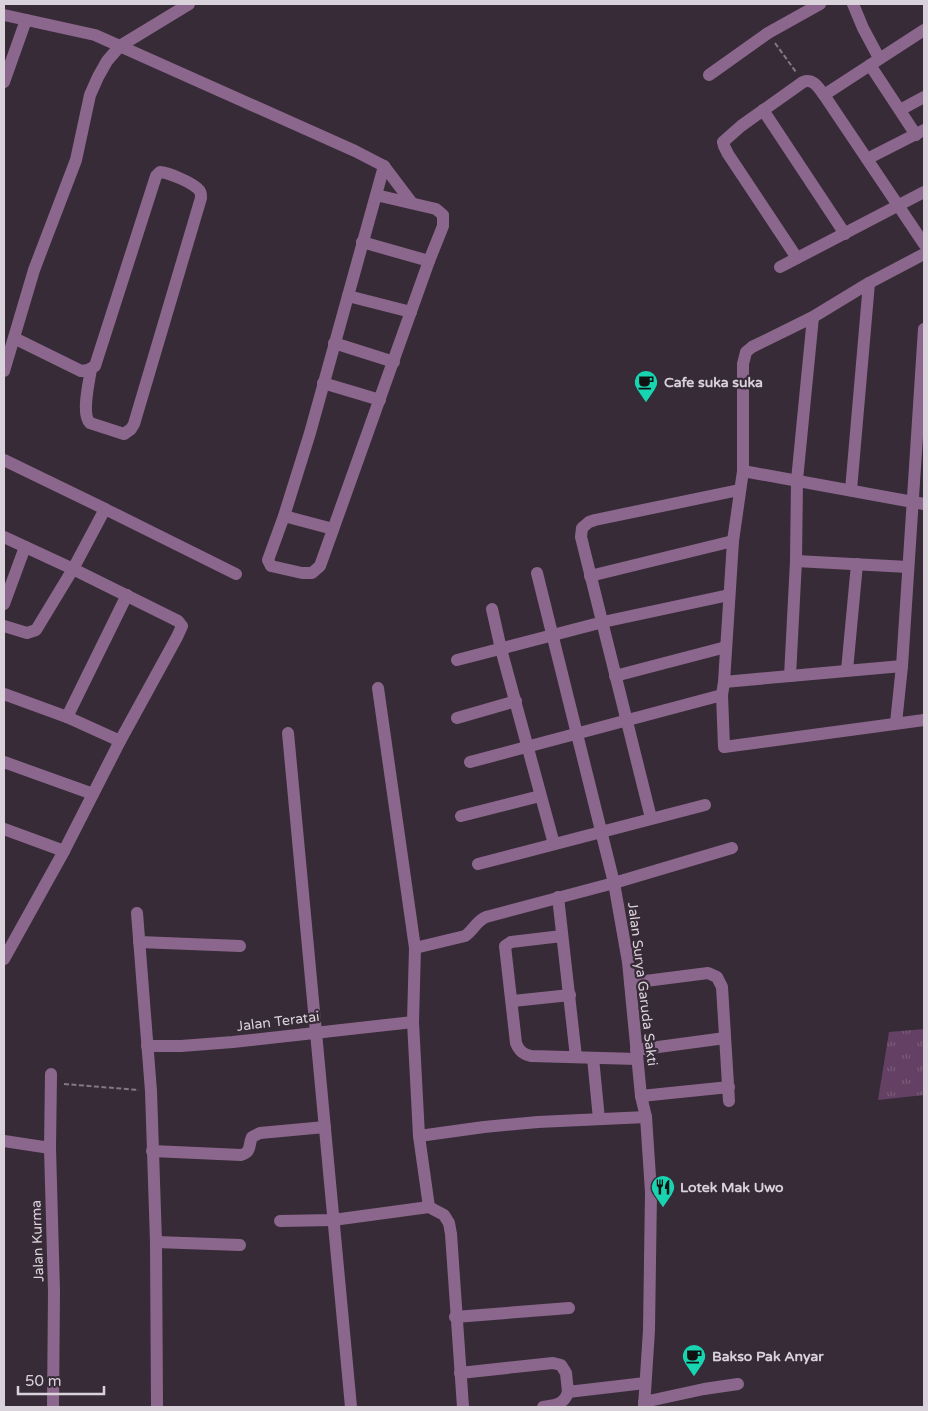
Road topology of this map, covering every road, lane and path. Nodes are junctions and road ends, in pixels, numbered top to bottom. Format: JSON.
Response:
{"nodes":[{"id":1,"x":184,"y":4,"type":"edge"},
{"id":2,"x":820,"y":4,"type":"edge"},
{"id":3,"x":853,"y":4,"type":"edge"},
{"id":4,"x":4,"y":15,"type":"edge"},
{"id":5,"x":26,"y":20,"type":"junction"},
{"id":6,"x":924,"y":30,"type":"edge"},
{"id":7,"x":768,"y":33,"type":"junction"},
{"id":8,"x":120,"y":46,"type":"junction"},
{"id":9,"x":875,"y":62,"type":"junction"},
{"id":10,"x":709,"y":75,"type":"dead end"},
{"id":11,"x":4,"y":82,"type":"edge"},
{"id":12,"x":803,"y":82,"type":"junction"},
{"id":13,"x":824,"y":94,"type":"junction"},
{"id":14,"x":924,"y":97,"type":"edge"},
{"id":15,"x":763,"y":110,"type":"junction"},
{"id":16,"x":900,"y":110,"type":"junction"},
{"id":17,"x":920,"y":133,"type":"edge"},
{"id":18,"x":867,"y":159,"type":"junction"},
{"id":19,"x":384,"y":166,"type":"junction"},
{"id":20,"x":924,"y":192,"type":"edge"},
{"id":21,"x":376,"y":195,"type":"junction"},
{"id":22,"x":412,"y":203,"type":"junction"},
{"id":23,"x":899,"y":206,"type":"junction"},
{"id":24,"x":845,"y":234,"type":"junction"},
{"id":25,"x":362,"y":242,"type":"junction"},
{"id":26,"x":924,"y":244,"type":"edge"},
{"id":27,"x":924,"y":254,"type":"edge"},
{"id":28,"x":797,"y":258,"type":"junction"},
{"id":29,"x":429,"y":261,"type":"junction"},
{"id":30,"x":780,"y":267,"type":"dead end"},
{"id":31,"x":869,"y":283,"type":"junction"},
{"id":32,"x":348,"y":296,"type":"junction"},
{"id":33,"x":411,"y":312,"type":"junction"},
{"id":34,"x":813,"y":317,"type":"junction"},
{"id":35,"x":924,"y":329,"type":"edge"},
{"id":36,"x":14,"y":338,"type":"junction"},
{"id":37,"x":334,"y":343,"type":"junction"},
{"id":38,"x":394,"y":362,"type":"junction"},
{"id":39,"x":91,"y":369,"type":"junction"},
{"id":40,"x":4,"y":372,"type":"edge"},
{"id":41,"x":323,"y":383,"type":"junction"},
{"id":42,"x":380,"y":400,"type":"junction"},
{"id":43,"x":4,"y":460,"type":"edge"},
{"id":44,"x":743,"y":471,"type":"junction"},
{"id":45,"x":797,"y":480,"type":"junction"},
{"id":46,"x":740,"y":490,"type":"junction"},
{"id":47,"x":851,"y":490,"type":"junction"},
{"id":48,"x":919,"y":503,"type":"edge"},
{"id":49,"x":105,"y":509,"type":"junction"},
{"id":50,"x":284,"y":516,"type":"junction"},
{"id":51,"x":333,"y":529,"type":"junction"},
{"id":52,"x":4,"y":538,"type":"edge"},
{"id":53,"x":734,"y":541,"type":"junction"},
{"id":54,"x":25,"y":547,"type":"junction"},
{"id":55,"x":796,"y":561,"type":"junction"},
{"id":56,"x":857,"y":564,"type":"junction"},
{"id":57,"x":908,"y":567,"type":"junction"},
{"id":58,"x":73,"y":569,"type":"junction"},
{"id":59,"x":537,"y":573,"type":"dead end"},
{"id":60,"x":236,"y":574,"type":"dead end"},
{"id":61,"x":590,"y":576,"type":"junction"},
{"id":62,"x":127,"y":595,"type":"junction"},
{"id":63,"x":729,"y":595,"type":"junction"},
{"id":64,"x":4,"y":604,"type":"edge"},
{"id":65,"x":492,"y":609,"type":"dead end"},
{"id":66,"x":603,"y":622,"type":"junction"},
{"id":67,"x":4,"y":626,"type":"edge"},
{"id":68,"x":552,"y":636,"type":"junction"},
{"id":69,"x":726,"y":647,"type":"junction"},
{"id":70,"x":501,"y":649,"type":"junction"},
{"id":71,"x":457,"y":660,"type":"dead end"},
{"id":72,"x":902,"y":666,"type":"junction"},
{"id":73,"x":847,"y":670,"type":"junction"},
{"id":74,"x":615,"y":676,"type":"junction"},
{"id":75,"x":790,"y":676,"type":"junction"},
{"id":76,"x":378,"y":688,"type":"dead end"},
{"id":77,"x":723,"y":688,"type":"junction"},
{"id":78,"x":4,"y":694,"type":"edge"},
{"id":79,"x":516,"y":701,"type":"junction"},
{"id":80,"x":67,"y":717,"type":"junction"},
{"id":81,"x":457,"y":718,"type":"dead end"},
{"id":82,"x":627,"y":720,"type":"junction"},
{"id":83,"x":924,"y":720,"type":"edge"},
{"id":84,"x":896,"y":723,"type":"junction"},
{"id":85,"x":288,"y":733,"type":"dead end"},
{"id":86,"x":578,"y":733,"type":"junction"},
{"id":87,"x":120,"y":741,"type":"junction"},
{"id":88,"x":529,"y":746,"type":"junction"},
{"id":89,"x":4,"y":762,"type":"edge"},
{"id":90,"x":470,"y":762,"type":"dead end"},
{"id":91,"x":93,"y":794,"type":"junction"},
{"id":92,"x":540,"y":796,"type":"junction"},
{"id":93,"x":705,"y":804,"type":"dead end"},
{"id":94,"x":461,"y":816,"type":"dead end"},
{"id":95,"x":651,"y":818,"type":"junction"},
{"id":96,"x":4,"y":829,"type":"edge"},
{"id":97,"x":602,"y":833,"type":"junction"},
{"id":98,"x":554,"y":844,"type":"junction"},
{"id":99,"x":732,"y":848,"type":"dead end"},
{"id":100,"x":64,"y":851,"type":"junction"},
{"id":101,"x":478,"y":864,"type":"dead end"},
{"id":102,"x":614,"y":882,"type":"junction"},
{"id":103,"x":558,"y":897,"type":"junction"},
{"id":104,"x":137,"y":913,"type":"dead end"},
{"id":105,"x":562,"y":936,"type":"junction"},
{"id":106,"x":140,"y":942,"type":"junction"},
{"id":107,"x":240,"y":946,"type":"dead end"},
{"id":108,"x":416,"y":948,"type":"junction"},
{"id":109,"x":4,"y":959,"type":"edge"},
{"id":110,"x":630,"y":983,"type":"junction"},
{"id":111,"x":570,"y":995,"type":"junction"},
{"id":112,"x":513,"y":1001,"type":"junction"},
{"id":113,"x":413,"y":1022,"type":"junction"},
{"id":114,"x":317,"y":1032,"type":"junction"},
{"id":115,"x":725,"y":1038,"type":"junction"},
{"id":116,"x":147,"y":1046,"type":"junction"},
{"id":117,"x":637,"y":1054,"type":"junction"},
{"id":118,"x":576,"y":1057,"type":"junction"},
{"id":119,"x":594,"y":1058,"type":"junction"},
{"id":120,"x":51,"y":1078,"type":"joint"},
{"id":121,"x":729,"y":1087,"type":"junction"},
{"id":122,"x":151,"y":1091,"type":"junction"},
{"id":123,"x":641,"y":1096,"type":"junction"},
{"id":124,"x":729,"y":1101,"type":"dead end"},
{"id":125,"x":646,"y":1117,"type":"junction"},
{"id":126,"x":599,"y":1119,"type":"junction"},
{"id":127,"x":326,"y":1127,"type":"junction"},
{"id":128,"x":418,"y":1136,"type":"junction"},
{"id":129,"x":4,"y":1141,"type":"edge"},
{"id":130,"x":50,"y":1148,"type":"junction"},
{"id":131,"x":152,"y":1150,"type":"junction"},
{"id":132,"x":428,"y":1207,"type":"junction"},
{"id":133,"x":333,"y":1220,"type":"junction"},
{"id":134,"x":280,"y":1221,"type":"dead end"},
{"id":135,"x":156,"y":1242,"type":"junction"},
{"id":136,"x":240,"y":1245,"type":"dead end"},
{"id":137,"x":568,"y":1308,"type":"dead end"},
{"id":138,"x":455,"y":1317,"type":"junction"},
{"id":139,"x":460,"y":1373,"type":"junction"},
{"id":140,"x":645,"y":1383,"type":"junction"},
{"id":141,"x":738,"y":1384,"type":"dead end"},
{"id":142,"x":568,"y":1392,"type":"junction"},
{"id":143,"x":644,"y":1405,"type":"edge"},
{"id":144,"x":54,"y":1407,"type":"edge"},
{"id":145,"x":157,"y":1407,"type":"edge"},
{"id":146,"x":351,"y":1407,"type":"edge"},
{"id":147,"x":462,"y":1407,"type":"edge"},
{"id":148,"x":542,"y":1407,"type":"edge"}],
"edges":[{"from":1,"to":8,"type":"street"},
{"from":2,"to":7,"type":"street"},
{"from":3,"to":9,"type":"street"},
{"from":4,"to":5,"type":"street"},
{"from":5,"to":8,"type":"street"},
{"from":5,"to":11,"type":"street"},
{"from":6,"to":9,"type":"street"},
{"from":7,"to":10,"type":"street"},
{"from":7,"to":12,"type":"path"},
{"from":8,"to":19,"type":"street"},
{"from":8,"to":36,"type":"street"},
{"from":9,"to":13,"type":"street"},
{"from":9,"to":16,"type":"street"},
{"from":12,"to":13,"type":"street"},
{"from":12,"to":15,"type":"street"},
{"from":13,"to":18,"type":"street"},
{"from":14,"to":16,"type":"street"},
{"from":15,"to":24,"type":"street"},
{"from":15,"to":28,"type":"street"},
{"from":16,"to":17,"type":"street"},
{"from":17,"to":18,"type":"street"},
{"from":18,"to":23,"type":"street"},
{"from":19,"to":21,"type":"street"},
{"from":19,"to":22,"type":"street"},
{"from":20,"to":23,"type":"street"},
{"from":21,"to":22,"type":"street"},
{"from":21,"to":25,"type":"street"},
{"from":22,"to":29,"type":"street"},
{"from":23,"to":24,"type":"street"},
{"from":23,"to":26,"type":"street"},
{"from":24,"to":28,"type":"street"},
{"from":25,"to":29,"type":"street"},
{"from":25,"to":32,"type":"street"},
{"from":27,"to":31,"type":"street"},
{"from":28,"to":30,"type":"street"},
{"from":29,"to":33,"type":"street"},
{"from":31,"to":34,"type":"street"},
{"from":31,"to":47,"type":"street"},
{"from":32,"to":33,"type":"street"},
{"from":32,"to":37,"type":"street"},
{"from":33,"to":38,"type":"street"},
{"from":34,"to":44,"type":"street"},
{"from":34,"to":45,"type":"street"},
{"from":35,"to":48,"type":"street"},
{"from":36,"to":39,"type":"street"},
{"from":36,"to":40,"type":"street"},
{"from":37,"to":38,"type":"street"},
{"from":37,"to":41,"type":"street"},
{"from":38,"to":42,"type":"street"},
{"from":39,"to":39,"type":"street"},
{"from":41,"to":42,"type":"street"},
{"from":41,"to":50,"type":"street"},
{"from":42,"to":51,"type":"street"},
{"from":43,"to":49,"type":"street"},
{"from":44,"to":45,"type":"street"},
{"from":44,"to":46,"type":"street"},
{"from":45,"to":47,"type":"street"},
{"from":45,"to":55,"type":"street"},
{"from":46,"to":53,"type":"street"},
{"from":46,"to":61,"type":"street"},
{"from":47,"to":48,"type":"street"},
{"from":48,"to":57,"type":"street"},
{"from":49,"to":58,"type":"street"},
{"from":49,"to":60,"type":"street"},
{"from":50,"to":51,"type":"street"},
{"from":50,"to":51,"type":"street"},
{"from":52,"to":54,"type":"street"},
{"from":53,"to":61,"type":"street"},
{"from":53,"to":63,"type":"street"},
{"from":54,"to":58,"type":"street"},
{"from":54,"to":64,"type":"street"},
{"from":55,"to":56,"type":"street"},
{"from":55,"to":75,"type":"street"},
{"from":56,"to":57,"type":"street"},
{"from":56,"to":73,"type":"street"},
{"from":57,"to":72,"type":"street"},
{"from":58,"to":62,"type":"street"},
{"from":58,"to":67,"type":"street"},
{"from":59,"to":68,"type":"street","name":"Jalan Surya Garuda Sakti"},
{"from":61,"to":66,"type":"street"},
{"from":62,"to":80,"type":"street"},
{"from":62,"to":87,"type":"street"},
{"from":63,"to":66,"type":"street"},
{"from":63,"to":69,"type":"street"},
{"from":65,"to":70,"type":"street"},
{"from":66,"to":68,"type":"street"},
{"from":66,"to":74,"type":"street"},
{"from":68,"to":70,"type":"street"},
{"from":68,"to":86,"type":"street","name":"Jalan Surya Garuda Sakti"},
{"from":69,"to":74,"type":"street"},
{"from":69,"to":77,"type":"street"},
{"from":70,"to":71,"type":"street"},
{"from":70,"to":79,"type":"street"},
{"from":72,"to":73,"type":"street"},
{"from":72,"to":84,"type":"street"},
{"from":73,"to":75,"type":"street"},
{"from":74,"to":82,"type":"street"},
{"from":75,"to":77,"type":"street"},
{"from":76,"to":108,"type":"street"},
{"from":77,"to":82,"type":"street"},
{"from":77,"to":84,"type":"street"},
{"from":78,"to":80,"type":"street"},
{"from":79,"to":81,"type":"street"},
{"from":79,"to":88,"type":"street"},
{"from":80,"to":87,"type":"street"},
{"from":82,"to":86,"type":"street"},
{"from":82,"to":95,"type":"street"},
{"from":83,"to":84,"type":"street"},
{"from":85,"to":114,"type":"street"},
{"from":86,"to":88,"type":"street"},
{"from":86,"to":97,"type":"street","name":"Jalan Surya Garuda Sakti"},
{"from":87,"to":91,"type":"street"},
{"from":88,"to":90,"type":"street"},
{"from":88,"to":92,"type":"street"},
{"from":89,"to":91,"type":"street"},
{"from":91,"to":100,"type":"street"},
{"from":92,"to":94,"type":"street"},
{"from":92,"to":98,"type":"street"},
{"from":93,"to":95,"type":"street"},
{"from":95,"to":97,"type":"street"},
{"from":96,"to":100,"type":"street"},
{"from":97,"to":98,"type":"street"},
{"from":97,"to":102,"type":"street","name":"Jalan Surya Garuda Sakti"},
{"from":98,"to":101,"type":"street"},
{"from":99,"to":102,"type":"street"},
{"from":100,"to":109,"type":"street"},
{"from":102,"to":103,"type":"street"},
{"from":102,"to":110,"type":"street","name":"Jalan Surya Garuda Sakti"},
{"from":103,"to":105,"type":"street"},
{"from":103,"to":108,"type":"street"},
{"from":104,"to":106,"type":"street"},
{"from":105,"to":111,"type":"street"},
{"from":105,"to":112,"type":"street"},
{"from":106,"to":107,"type":"street"},
{"from":106,"to":116,"type":"street"},
{"from":108,"to":113,"type":"street"},
{"from":110,"to":115,"type":"street"},
{"from":110,"to":117,"type":"street","name":"Jalan Surya Garuda Sakti"},
{"from":111,"to":112,"type":"street"},
{"from":111,"to":118,"type":"street"},
{"from":112,"to":118,"type":"street"},
{"from":113,"to":114,"type":"street","name":"Jalan Teratai"},
{"from":113,"to":128,"type":"street"},
{"from":114,"to":116,"type":"street","name":"Jalan Teratai"},
{"from":114,"to":127,"type":"street"},
{"from":115,"to":117,"type":"street"},
{"from":115,"to":121,"type":"street"},
{"from":116,"to":122,"type":"street"},
{"from":117,"to":119,"type":"street"},
{"from":117,"to":123,"type":"street","name":"Jalan Surya Garuda Sakti"},
{"from":118,"to":119,"type":"street"},
{"from":119,"to":126,"type":"street"},
{"from":120,"to":122,"type":"path"},
{"from":120,"to":130,"type":"street","name":"Jalan Kurma"},
{"from":121,"to":123,"type":"street"},
{"from":121,"to":124,"type":"street"},
{"from":122,"to":131,"type":"street"},
{"from":123,"to":125,"type":"street","name":"Jalan Surya Garuda Sakti"},
{"from":125,"to":126,"type":"street"},
{"from":125,"to":140,"type":"street","name":"Jalan Surya Garuda Sakti"},
{"from":126,"to":128,"type":"street"},
{"from":127,"to":131,"type":"street"},
{"from":127,"to":133,"type":"street"},
{"from":128,"to":132,"type":"street"},
{"from":129,"to":130,"type":"street"},
{"from":130,"to":144,"type":"street","name":"Jalan Kurma"},
{"from":131,"to":135,"type":"street"},
{"from":132,"to":133,"type":"street"},
{"from":132,"to":138,"type":"street"},
{"from":133,"to":134,"type":"street"},
{"from":133,"to":146,"type":"street"},
{"from":135,"to":136,"type":"street"},
{"from":135,"to":145,"type":"street"},
{"from":137,"to":138,"type":"street"},
{"from":138,"to":139,"type":"street"},
{"from":139,"to":142,"type":"street"},
{"from":139,"to":147,"type":"street"},
{"from":140,"to":142,"type":"street"},
{"from":140,"to":143,"type":"street","name":"Jalan Surya Garuda Sakti"},
{"from":141,"to":143,"type":"street"},
{"from":142,"to":148,"type":"street"}]}
